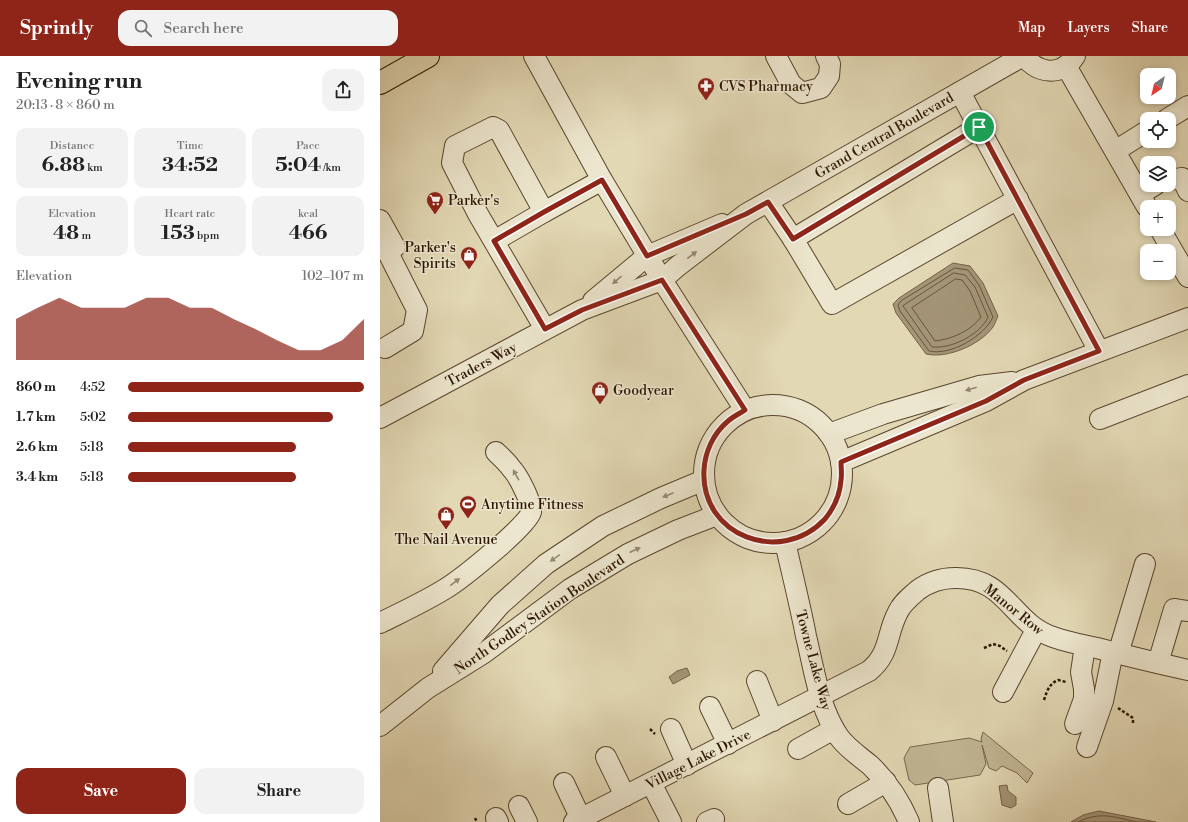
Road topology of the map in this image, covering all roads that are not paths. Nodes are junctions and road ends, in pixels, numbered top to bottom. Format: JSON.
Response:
{"nodes":[{"id":1,"x":428,"y":56,"type":"edge"},
{"id":2,"x":534,"y":56,"type":"edge"},
{"id":3,"x":776,"y":56,"type":"edge"},
{"id":4,"x":826,"y":56,"type":"edge"},
{"id":5,"x":1023,"y":56,"type":"edge"},
{"id":6,"x":1071,"y":61,"type":"edge"},
{"id":7,"x":380,"y":83,"type":"edge"},
{"id":8,"x":960,"y":92,"type":"junction"},
{"id":9,"x":1188,"y":106,"type":"edge"},
{"id":10,"x":1176,"y":113,"type":"edge"},
{"id":11,"x":979,"y":127,"type":"junction"},
{"id":12,"x":1140,"y":135,"type":"edge"},
{"id":13,"x":1115,"y":151,"type":"junction"},
{"id":14,"x":1176,"y":179,"type":"edge"},
{"id":15,"x":602,"y":180,"type":"junction"},
{"id":16,"x":1188,"y":191,"type":"edge"},
{"id":17,"x":1148,"y":195,"type":"edge"},
{"id":18,"x":1018,"y":200,"type":"junction"},
{"id":19,"x":768,"y":202,"type":"junction"},
{"id":20,"x":544,"y":212,"type":"junction"},
{"id":21,"x":746,"y":214,"type":"junction"},
{"id":22,"x":380,"y":220,"type":"edge"},
{"id":23,"x":1164,"y":236,"type":"edge"},
{"id":24,"x":380,"y":237,"type":"edge"},
{"id":25,"x":793,"y":239,"type":"junction"},
{"id":26,"x":494,"y":241,"type":"junction"},
{"id":27,"x":647,"y":256,"type":"junction"},
{"id":28,"x":1188,"y":277,"type":"edge"},
{"id":29,"x":662,"y":280,"type":"junction"},
{"id":30,"x":582,"y":310,"type":"junction"},
{"id":31,"x":1188,"y":318,"type":"edge"},
{"id":32,"x":415,"y":321,"type":"junction"},
{"id":33,"x":545,"y":329,"type":"junction"},
{"id":34,"x":385,"y":348,"type":"dead end"},
{"id":35,"x":1099,"y":351,"type":"junction"},
{"id":36,"x":1024,"y":380,"type":"junction"},
{"id":37,"x":1188,"y":385,"type":"edge"},
{"id":38,"x":745,"y":410,"type":"junction"},
{"id":39,"x":380,"y":418,"type":"edge"},
{"id":40,"x":1100,"y":419,"type":"dead end"},
{"id":41,"x":829,"y":434,"type":"junction"},
{"id":42,"x":496,"y":452,"type":"dead end"},
{"id":43,"x":841,"y":462,"type":"junction"},
{"id":44,"x":704,"y":480,"type":"junction"},
{"id":45,"x":717,"y":515,"type":"junction"},
{"id":46,"x":785,"y":542,"type":"junction"},
{"id":47,"x":1145,"y":564,"type":"dead end"},
{"id":48,"x":1188,"y":611,"type":"edge"},
{"id":49,"x":380,"y":623,"type":"edge"},
{"id":50,"x":1036,"y":630,"type":"junction"},
{"id":51,"x":1085,"y":646,"type":"junction"},
{"id":52,"x":1115,"y":653,"type":"junction"},
{"id":53,"x":1158,"y":663,"type":"junction"},
{"id":54,"x":1188,"y":670,"type":"edge"},
{"id":55,"x":757,"y":682,"type":"dead end"},
{"id":56,"x":428,"y":688,"type":"junction"},
{"id":57,"x":1003,"y":692,"type":"dead end"},
{"id":58,"x":821,"y":696,"type":"junction"},
{"id":59,"x":710,"y":707,"type":"dead end"},
{"id":60,"x":383,"y":717,"type":"edge"},
{"id":61,"x":773,"y":721,"type":"junction"},
{"id":62,"x":1075,"y":724,"type":"dead end"},
{"id":63,"x":671,"y":729,"type":"dead end"},
{"id":64,"x":834,"y":730,"type":"junction"},
{"id":65,"x":728,"y":744,"type":"junction"},
{"id":66,"x":1087,"y":747,"type":"dead end"},
{"id":67,"x":798,"y":749,"type":"dead end"},
{"id":68,"x":606,"y":757,"type":"dead end"},
{"id":69,"x":686,"y":765,"type":"junction"},
{"id":70,"x":651,"y":782,"type":"junction"},
{"id":71,"x":886,"y":782,"type":"junction"},
{"id":72,"x":564,"y":783,"type":"dead end"},
{"id":73,"x":938,"y":788,"type":"dead end"},
{"id":74,"x":625,"y":796,"type":"junction"},
{"id":75,"x":848,"y":804,"type":"dead end"},
{"id":76,"x":587,"y":819,"type":"edge"},
{"id":77,"x":902,"y":821,"type":"edge"},
{"id":78,"x":671,"y":822,"type":"edge"},
{"id":79,"x":942,"y":822,"type":"edge"}],
"edges":[{"from":1,"to":7,"type":"main road"},
{"from":2,"to":15,"type":"street"},
{"from":3,"to":4,"type":"street"},
{"from":5,"to":6,"type":"street","name":"Grand Central Boulevard"},
{"from":5,"to":8,"type":"street","name":"Grand Central Boulevard"},
{"from":6,"to":13,"type":"street"},
{"from":8,"to":11,"type":"street"},
{"from":8,"to":19,"type":"street","name":"Grand Central Boulevard"},
{"from":9,"to":10,"type":"street"},
{"from":11,"to":18,"type":"street"},
{"from":11,"to":25,"type":"street"},
{"from":12,"to":13,"type":"street"},
{"from":13,"to":17,"type":"street"},
{"from":14,"to":16,"type":"street"},
{"from":15,"to":20,"type":"street"},
{"from":15,"to":27,"type":"street"},
{"from":18,"to":25,"type":"street"},
{"from":18,"to":35,"type":"street"},
{"from":19,"to":21,"type":"street","name":"Grand Central Boulevard"},
{"from":19,"to":25,"type":"street"},
{"from":20,"to":26,"type":"street"},
{"from":20,"to":26,"type":"street"},
{"from":21,"to":27,"type":"street","name":"Grand Central Boulevard"},
{"from":29,"to":21,"type":"street","name":"Grand Central Boulevard","one_way":true},
{"from":22,"to":32,"type":"street"},
{"from":23,"to":28,"type":"street"},
{"from":24,"to":32,"type":"street"},
{"from":26,"to":33,"type":"street"},
{"from":27,"to":29,"type":"street"},
{"from":27,"to":30,"type":"street","name":"Traders Way","one_way":true},
{"from":29,"to":30,"type":"street","name":"Traders Way"},
{"from":29,"to":38,"type":"street"},
{"from":30,"to":33,"type":"street","name":"Traders Way"},
{"from":31,"to":35,"type":"street"},
{"from":32,"to":34,"type":"street"},
{"from":33,"to":39,"type":"street","name":"Traders Way"},
{"from":35,"to":36,"type":"street"},
{"from":36,"to":41,"type":"street","one_way":true},
{"from":36,"to":43,"type":"street"},
{"from":37,"to":40,"type":"street"},
{"from":38,"to":41,"type":"street"},
{"from":38,"to":44,"type":"street"},
{"from":41,"to":43,"type":"street"},
{"from":49,"to":42,"type":"street","one_way":true},
{"from":43,"to":46,"type":"street"},
{"from":44,"to":45,"type":"street"},
{"from":44,"to":56,"type":"street","name":"North Godley Station Boulevard","one_way":true},
{"from":45,"to":46,"type":"street"},
{"from":56,"to":45,"type":"street","name":"North Godley Station Boulevard","one_way":true},
{"from":46,"to":58,"type":"street","name":"Towne Lake Way"},
{"from":47,"to":52,"type":"street"},
{"from":48,"to":53,"type":"street"},
{"from":50,"to":51,"type":"street","name":"Manor Row"},
{"from":50,"to":57,"type":"street"},
{"from":50,"to":58,"type":"street","name":"Manor Row"},
{"from":51,"to":52,"type":"street","name":"Manor Row"},
{"from":51,"to":62,"type":"street"},
{"from":52,"to":53,"type":"street","name":"Manor Row"},
{"from":52,"to":66,"type":"street"},
{"from":53,"to":54,"type":"street","name":"Manor Row"},
{"from":55,"to":61,"type":"street"},
{"from":56,"to":60,"type":"street","name":"North Godley Station Boulevard"},
{"from":58,"to":61,"type":"street","name":"Village Lake Drive"},
{"from":58,"to":64,"type":"street","name":"Towne Lake Way"},
{"from":59,"to":65,"type":"street"},
{"from":61,"to":65,"type":"street","name":"Village Lake Drive"},
{"from":63,"to":69,"type":"street"},
{"from":64,"to":67,"type":"street"},
{"from":64,"to":71,"type":"street","name":"Towne Lake Way"},
{"from":65,"to":69,"type":"street","name":"Village Lake Drive"},
{"from":68,"to":74,"type":"street"},
{"from":69,"to":70,"type":"street","name":"Village Lake Drive"},
{"from":70,"to":74,"type":"street","name":"Village Lake Drive"},
{"from":70,"to":78,"type":"street"},
{"from":71,"to":75,"type":"street"},
{"from":71,"to":77,"type":"street","name":"Towne Lake Way"},
{"from":72,"to":76,"type":"street"},
{"from":73,"to":79,"type":"street"},
{"from":74,"to":76,"type":"street","name":"Village Lake Drive"}]}
